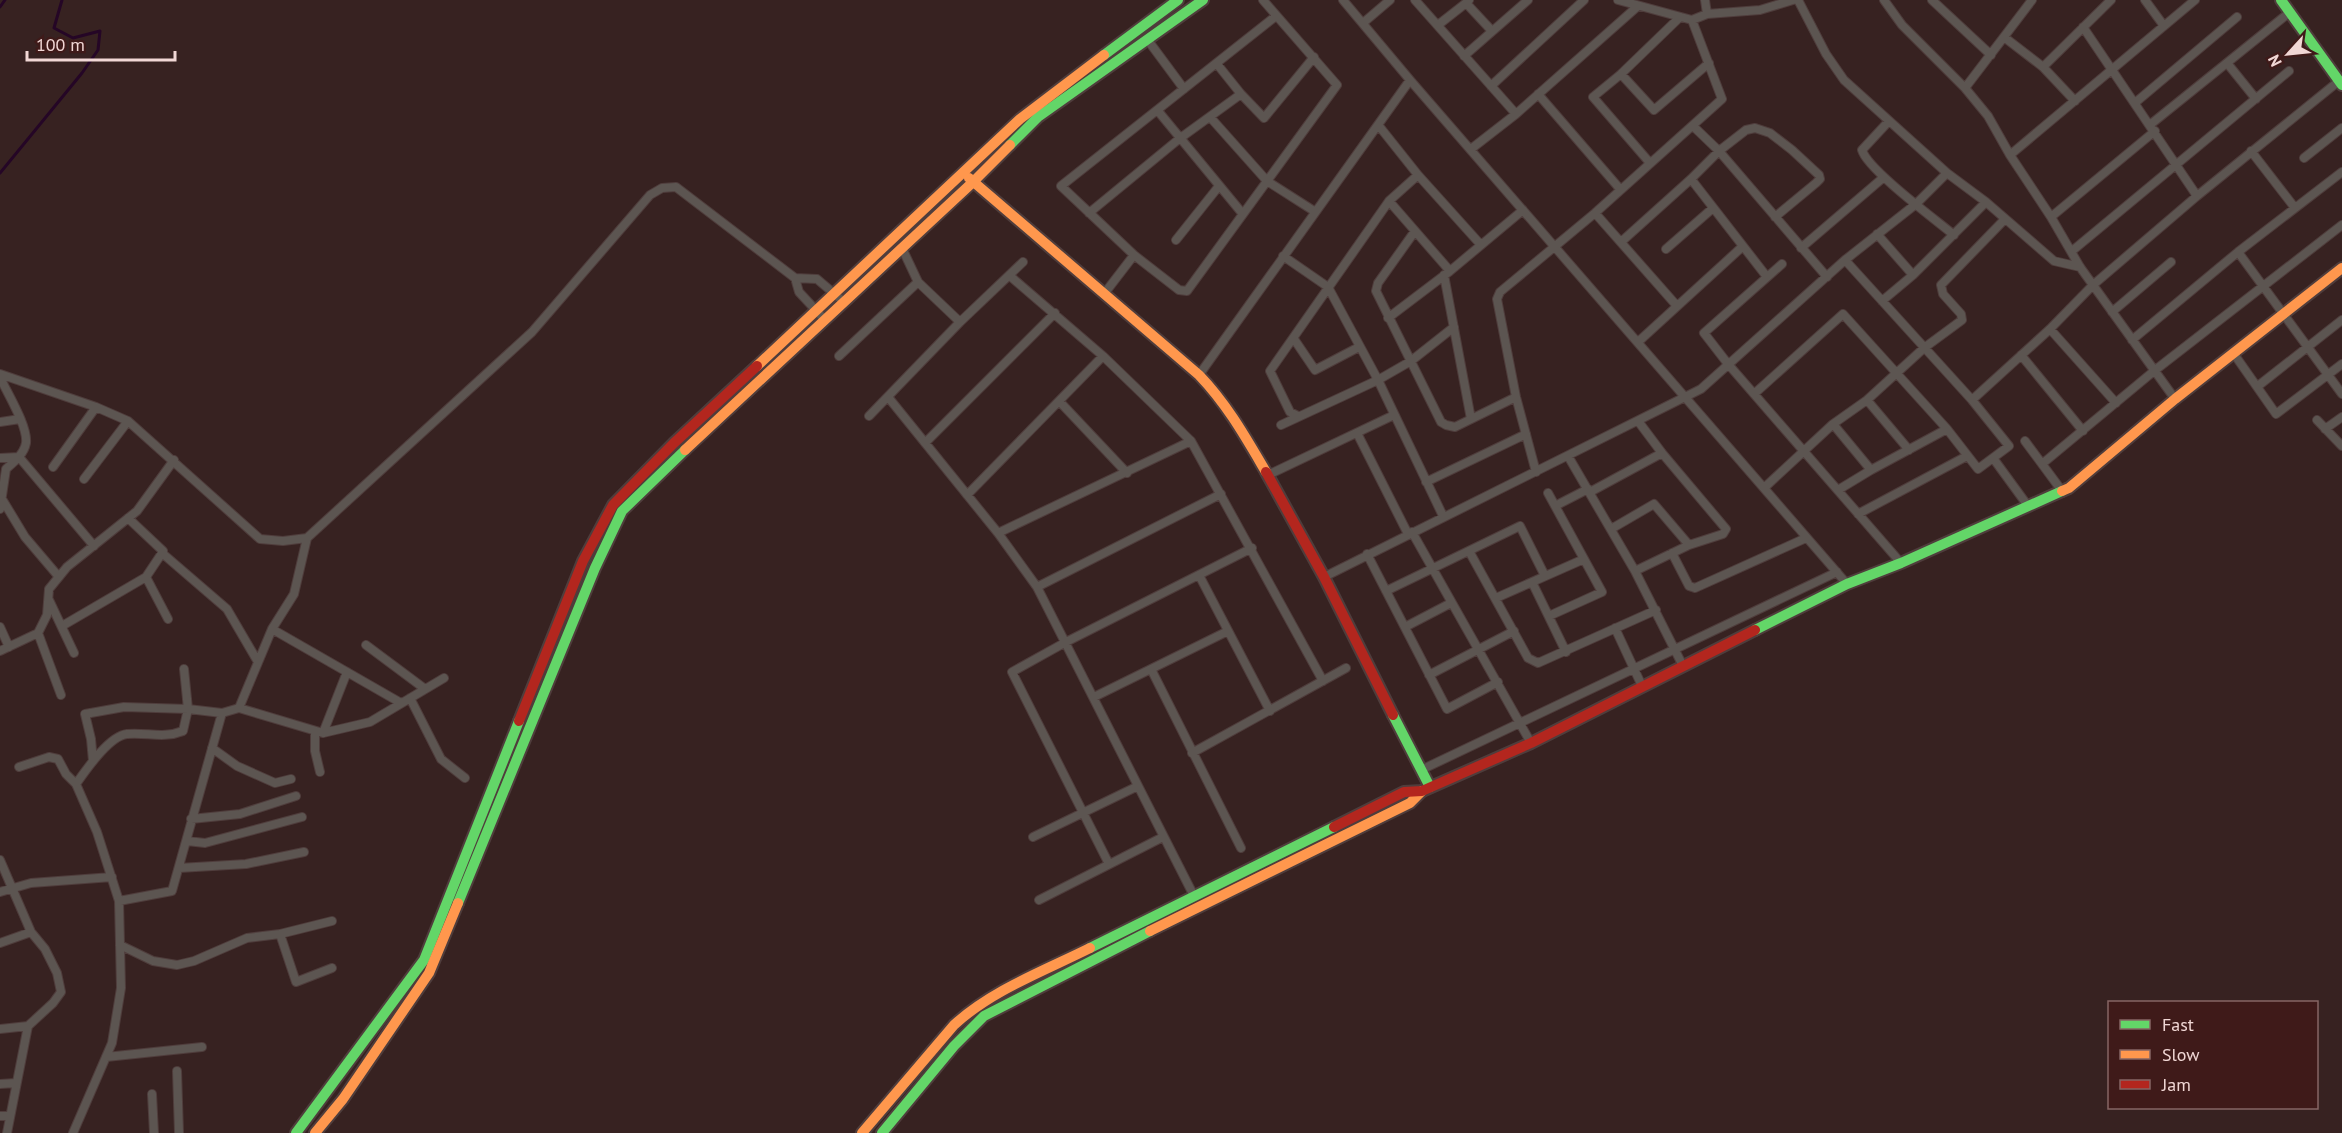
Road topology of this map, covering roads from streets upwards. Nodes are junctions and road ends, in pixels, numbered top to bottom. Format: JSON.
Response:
{"nodes":[{"id":1,"x":1178,"y":0,"type":"edge"},
{"id":2,"x":1203,"y":0,"type":"edge"},
{"id":3,"x":1263,"y":0,"type":"edge"},
{"id":4,"x":1343,"y":0,"type":"edge"},
{"id":5,"x":1389,"y":0,"type":"edge"},
{"id":6,"x":1415,"y":0,"type":"edge"},
{"id":7,"x":1528,"y":0,"type":"edge"},
{"id":8,"x":1584,"y":0,"type":"edge"},
{"id":9,"x":1618,"y":0,"type":"edge"},
{"id":10,"x":1705,"y":0,"type":"edge"},
{"id":11,"x":1792,"y":0,"type":"edge"},
{"id":12,"x":1798,"y":0,"type":"edge"},
{"id":13,"x":1884,"y":0,"type":"edge"},
{"id":14,"x":1932,"y":0,"type":"edge"},
{"id":15,"x":2032,"y":0,"type":"edge"},
{"id":16,"x":2111,"y":0,"type":"edge"},
{"id":17,"x":2145,"y":0,"type":"edge"},
{"id":18,"x":2282,"y":0,"type":"edge"},
{"id":19,"x":1468,"y":1,"type":"edge"},
{"id":20,"x":2190,"y":2,"type":"edge"},
{"id":21,"x":1638,"y":6,"type":"junction"},
{"id":22,"x":2290,"y":12,"type":"junction"},
{"id":23,"x":1707,"y":14,"type":"junction"},
{"id":24,"x":1276,"y":16,"type":"junction"},
{"id":25,"x":1680,"y":17,"type":"junction"},
{"id":26,"x":2237,"y":17,"type":"dead end"},
{"id":27,"x":1692,"y":20,"type":"junction"},
{"id":28,"x":1363,"y":23,"type":"junction"},
{"id":29,"x":1438,"y":25,"type":"junction"},
{"id":30,"x":2164,"y":26,"type":"junction"},
{"id":31,"x":2083,"y":27,"type":"junction"},
{"id":32,"x":1492,"y":31,"type":"junction"},
{"id":33,"x":2004,"y":37,"type":"junction"},
{"id":34,"x":1147,"y":39,"type":"junction"},
{"id":35,"x":1991,"y":55,"type":"junction"},
{"id":36,"x":1464,"y":56,"type":"junction"},
{"id":37,"x":1314,"y":57,"type":"junction"},
{"id":38,"x":1709,"y":63,"type":"junction"},
{"id":39,"x":2227,"y":63,"type":"junction"},
{"id":40,"x":1218,"y":64,"type":"junction"},
{"id":41,"x":2043,"y":67,"type":"junction"},
{"id":42,"x":2112,"y":70,"type":"junction"},
{"id":43,"x":2289,"y":71,"type":"dead end"},
{"id":44,"x":1621,"y":74,"type":"junction"},
{"id":45,"x":1410,"y":80,"type":"junction"},
{"id":46,"x":2340,"y":83,"type":"edge"},
{"id":47,"x":1491,"y":86,"type":"junction"},
{"id":48,"x":1965,"y":88,"type":"junction"},
{"id":49,"x":1184,"y":89,"type":"junction"},
{"id":50,"x":1241,"y":94,"type":"junction"},
{"id":51,"x":1538,"y":94,"type":"junction"},
{"id":52,"x":2256,"y":99,"type":"junction"},
{"id":53,"x":2075,"y":101,"type":"junction"},
{"id":54,"x":2136,"y":102,"type":"junction"},
{"id":55,"x":1158,"y":111,"type":"junction"},
{"id":56,"x":1516,"y":114,"type":"junction"},
{"id":57,"x":1210,"y":117,"type":"junction"},
{"id":58,"x":1888,"y":122,"type":"junction"},
{"id":59,"x":1379,"y":126,"type":"junction"},
{"id":60,"x":1693,"y":126,"type":"junction"},
{"id":61,"x":2153,"y":127,"type":"junction"},
{"id":62,"x":2342,"y":128,"type":"edge"},
{"id":63,"x":1179,"y":139,"type":"junction"},
{"id":64,"x":1472,"y":149,"type":"junction"},
{"id":65,"x":1719,"y":151,"type":"junction"},
{"id":66,"x":2251,"y":151,"type":"junction"},
{"id":67,"x":2010,"y":155,"type":"junction"},
{"id":68,"x":2304,"y":158,"type":"dead end"},
{"id":69,"x":1650,"y":163,"type":"junction"},
{"id":70,"x":2176,"y":164,"type":"junction"},
{"id":71,"x":963,"y":172,"type":"junction"},
{"id":72,"x":2342,"y":172,"type":"edge"},
{"id":73,"x":1947,"y":173,"type":"junction"},
{"id":74,"x":1418,"y":175,"type":"junction"},
{"id":75,"x":1884,"y":177,"type":"junction"},
{"id":76,"x":1691,"y":179,"type":"junction"},
{"id":77,"x":1268,"y":181,"type":"junction"},
{"id":78,"x":973,"y":182,"type":"junction"},
{"id":79,"x":1219,"y":186,"type":"junction"},
{"id":80,"x":1620,"y":189,"type":"junction"},
{"id":81,"x":2197,"y":196,"type":"junction"},
{"id":82,"x":1389,"y":201,"type":"junction"},
{"id":83,"x":1986,"y":202,"type":"junction"},
{"id":84,"x":1916,"y":204,"type":"junction"},
{"id":85,"x":1713,"y":208,"type":"junction"},
{"id":86,"x":2295,"y":208,"type":"junction"},
{"id":87,"x":1523,"y":210,"type":"junction"},
{"id":88,"x":1314,"y":211,"type":"junction"},
{"id":89,"x":1089,"y":213,"type":"junction"},
{"id":90,"x":1242,"y":213,"type":"junction"},
{"id":91,"x":1595,"y":213,"type":"junction"},
{"id":92,"x":2051,"y":217,"type":"junction"},
{"id":93,"x":1775,"y":218,"type":"junction"},
{"id":94,"x":2005,"y":219,"type":"junction"},
{"id":95,"x":2342,"y":225,"type":"edge"},
{"id":96,"x":1415,"y":231,"type":"junction"},
{"id":97,"x":1877,"y":234,"type":"junction"},
{"id":98,"x":1954,"y":235,"type":"junction"},
{"id":99,"x":1176,"y":240,"type":"dead end"},
{"id":100,"x":1621,"y":242,"type":"junction"},
{"id":101,"x":1481,"y":245,"type":"junction"},
{"id":102,"x":1555,"y":247,"type":"junction"},
{"id":103,"x":1743,"y":247,"type":"junction"},
{"id":104,"x":902,"y":248,"type":"junction"},
{"id":105,"x":1801,"y":248,"type":"junction"},
{"id":106,"x":1666,"y":249,"type":"dead end"},
{"id":107,"x":2072,"y":251,"type":"junction"},
{"id":108,"x":2238,"y":252,"type":"junction"},
{"id":109,"x":1134,"y":255,"type":"junction"},
{"id":110,"x":1283,"y":256,"type":"junction"},
{"id":111,"x":1845,"y":260,"type":"junction"},
{"id":112,"x":1023,"y":262,"type":"dead end"},
{"id":113,"x":2171,"y":262,"type":"dead end"},
{"id":114,"x":1782,"y":264,"type":"dead end"},
{"id":115,"x":2080,"y":267,"type":"junction"},
{"id":116,"x":2342,"y":267,"type":"edge"},
{"id":117,"x":1447,"y":273,"type":"junction"},
{"id":118,"x":1913,"y":275,"type":"junction"},
{"id":119,"x":1010,"y":276,"type":"junction"},
{"id":120,"x":1767,"y":277,"type":"junction"},
{"id":121,"x":1827,"y":277,"type":"junction"},
{"id":122,"x":795,"y":278,"type":"junction"},
{"id":123,"x":918,"y":282,"type":"junction"},
{"id":124,"x":2093,"y":285,"type":"junction"},
{"id":125,"x":1328,"y":287,"type":"junction"},
{"id":126,"x":2264,"y":287,"type":"junction"},
{"id":127,"x":835,"y":294,"type":"junction"},
{"id":128,"x":1104,"y":294,"type":"junction"},
{"id":129,"x":1882,"y":301,"type":"junction"},
{"id":130,"x":844,"y":302,"type":"junction"},
{"id":131,"x":1677,"y":306,"type":"junction"},
{"id":132,"x":816,"y":311,"type":"junction"},
{"id":133,"x":2112,"y":312,"type":"junction"},
{"id":134,"x":1055,"y":313,"type":"junction"},
{"id":135,"x":2284,"y":314,"type":"junction"},
{"id":136,"x":1388,"y":318,"type":"junction"},
{"id":137,"x":825,"y":320,"type":"junction"},
{"id":138,"x":2342,"y":320,"type":"edge"},
{"id":139,"x":960,"y":322,"type":"junction"},
{"id":140,"x":1454,"y":327,"type":"junction"},
{"id":141,"x":2050,"y":329,"type":"junction"},
{"id":142,"x":1294,"y":339,"type":"junction"},
{"id":143,"x":2132,"y":340,"type":"junction"},
{"id":144,"x":1638,"y":342,"type":"junction"},
{"id":145,"x":1359,"y":348,"type":"junction"},
{"id":146,"x":1924,"y":348,"type":"junction"},
{"id":147,"x":2307,"y":348,"type":"junction"},
{"id":148,"x":2234,"y":354,"type":"junction"},
{"id":149,"x":2021,"y":355,"type":"junction"},
{"id":150,"x":839,"y":356,"type":"dead end"},
{"id":151,"x":1103,"y":356,"type":"junction"},
{"id":152,"x":1411,"y":361,"type":"junction"},
{"id":153,"x":1728,"y":364,"type":"junction"},
{"id":154,"x":2342,"y":364,"type":"edge"},
{"id":155,"x":2154,"y":371,"type":"junction"},
{"id":156,"x":1897,"y":374,"type":"junction"},
{"id":157,"x":1199,"y":375,"type":"junction"},
{"id":158,"x":2327,"y":375,"type":"junction"},
{"id":159,"x":0,"y":376,"type":"edge"},
{"id":160,"x":1378,"y":380,"type":"junction"},
{"id":161,"x":2258,"y":386,"type":"junction"},
{"id":162,"x":1754,"y":394,"type":"junction"},
{"id":163,"x":2342,"y":394,"type":"edge"},
{"id":164,"x":888,"y":397,"type":"junction"},
{"id":165,"x":1516,"y":397,"type":"junction"},
{"id":166,"x":1685,"y":398,"type":"junction"},
{"id":167,"x":2175,"y":399,"type":"junction"},
{"id":168,"x":1867,"y":400,"type":"junction"},
{"id":169,"x":1972,"y":400,"type":"junction"},
{"id":170,"x":1060,"y":402,"type":"junction"},
{"id":171,"x":2116,"y":403,"type":"junction"},
{"id":172,"x":96,"y":407,"type":"junction"},
{"id":173,"x":1394,"y":415,"type":"junction"},
{"id":174,"x":869,"y":416,"type":"dead end"},
{"id":175,"x":1298,"y":416,"type":"junction"},
{"id":176,"x":2342,"y":417,"type":"edge"},
{"id":177,"x":1472,"y":418,"type":"junction"},
{"id":178,"x":20,"y":419,"type":"junction"},
{"id":179,"x":2317,"y":420,"type":"dead end"},
{"id":180,"x":128,"y":421,"type":"junction"},
{"id":181,"x":1638,"y":421,"type":"junction"},
{"id":182,"x":0,"y":422,"type":"edge"},
{"id":183,"x":1833,"y":424,"type":"junction"},
{"id":184,"x":1281,"y":425,"type":"dead end"},
{"id":185,"x":1947,"y":429,"type":"junction"},
{"id":186,"x":2325,"y":429,"type":"junction"},
{"id":187,"x":2083,"y":430,"type":"junction"},
{"id":188,"x":1358,"y":433,"type":"junction"},
{"id":189,"x":1526,"y":434,"type":"junction"},
{"id":190,"x":1191,"y":441,"type":"junction"},
{"id":191,"x":2025,"y":441,"type":"dead end"},
{"id":192,"x":925,"y":443,"type":"junction"},
{"id":193,"x":2342,"y":446,"type":"edge"},
{"id":194,"x":1909,"y":450,"type":"junction"},
{"id":195,"x":1803,"y":451,"type":"junction"},
{"id":196,"x":1662,"y":453,"type":"junction"},
{"id":197,"x":1568,"y":456,"type":"junction"},
{"id":198,"x":1967,"y":456,"type":"junction"},
{"id":199,"x":19,"y":457,"type":"junction"},
{"id":200,"x":0,"y":458,"type":"edge"},
{"id":201,"x":1993,"y":458,"type":"junction"},
{"id":202,"x":174,"y":460,"type":"junction"},
{"id":203,"x":2042,"y":464,"type":"junction"},
{"id":204,"x":53,"y":467,"type":"dead end"},
{"id":205,"x":1870,"y":470,"type":"junction"},
{"id":206,"x":1536,"y":472,"type":"junction"},
{"id":207,"x":1127,"y":473,"type":"junction"},
{"id":208,"x":1268,"y":475,"type":"junction"},
{"id":209,"x":84,"y":479,"type":"dead end"},
{"id":210,"x":1426,"y":482,"type":"junction"},
{"id":211,"x":1764,"y":488,"type":"junction"},
{"id":212,"x":1838,"y":490,"type":"junction"},
{"id":213,"x":1589,"y":491,"type":"junction"},
{"id":214,"x":2062,"y":491,"type":"junction"},
{"id":215,"x":1548,"y":493,"type":"dead end"},
{"id":216,"x":1221,"y":494,"type":"junction"},
{"id":217,"x":967,"y":495,"type":"junction"},
{"id":218,"x":1,"y":497,"type":"edge"},
{"id":219,"x":1555,"y":506,"type":"junction"},
{"id":220,"x":2028,"y":507,"type":"junction"},
{"id":221,"x":0,"y":509,"type":"edge"},
{"id":222,"x":1857,"y":514,"type":"junction"},
{"id":223,"x":1443,"y":516,"type":"junction"},
{"id":224,"x":128,"y":518,"type":"junction"},
{"id":225,"x":1611,"y":529,"type":"junction"},
{"id":226,"x":998,"y":533,"type":"junction"},
{"id":227,"x":1410,"y":533,"type":"junction"},
{"id":228,"x":307,"y":538,"type":"junction"},
{"id":229,"x":1806,"y":538,"type":"junction"},
{"id":230,"x":1689,"y":545,"type":"junction"},
{"id":231,"x":94,"y":546,"type":"junction"},
{"id":232,"x":1252,"y":548,"type":"junction"},
{"id":233,"x":1469,"y":551,"type":"junction"},
{"id":234,"x":162,"y":554,"type":"junction"},
{"id":235,"x":1367,"y":554,"type":"junction"},
{"id":236,"x":1672,"y":554,"type":"junction"},
{"id":237,"x":1584,"y":559,"type":"junction"},
{"id":238,"x":1901,"y":563,"type":"junction"},
{"id":239,"x":1430,"y":568,"type":"junction"},
{"id":240,"x":1635,"y":571,"type":"junction"},
{"id":241,"x":1837,"y":572,"type":"junction"},
{"id":242,"x":1199,"y":575,"type":"junction"},
{"id":243,"x":1545,"y":576,"type":"junction"},
{"id":244,"x":59,"y":577,"type":"junction"},
{"id":245,"x":146,"y":577,"type":"junction"},
{"id":246,"x":1324,"y":577,"type":"junction"},
{"id":247,"x":1532,"y":582,"type":"junction"},
{"id":248,"x":1847,"y":584,"type":"junction"},
{"id":249,"x":1037,"y":587,"type":"junction"},
{"id":250,"x":1386,"y":591,"type":"junction"},
{"id":251,"x":1496,"y":598,"type":"junction"},
{"id":252,"x":49,"y":599,"type":"junction"},
{"id":253,"x":1451,"y":603,"type":"junction"},
{"id":254,"x":1656,"y":610,"type":"junction"},
{"id":255,"x":1549,"y":616,"type":"junction"},
{"id":256,"x":168,"y":619,"type":"dead end"},
{"id":257,"x":62,"y":626,"type":"junction"},
{"id":258,"x":0,"y":627,"type":"edge"},
{"id":259,"x":1405,"y":627,"type":"junction"},
{"id":260,"x":1615,"y":628,"type":"junction"},
{"id":261,"x":272,"y":629,"type":"junction"},
{"id":262,"x":1228,"y":631,"type":"junction"},
{"id":263,"x":1514,"y":631,"type":"junction"},
{"id":264,"x":38,"y":633,"type":"junction"},
{"id":265,"x":1066,"y":642,"type":"junction"},
{"id":266,"x":366,"y":645,"type":"dead end"},
{"id":267,"x":9,"y":647,"type":"junction"},
{"id":268,"x":1479,"y":649,"type":"junction"},
{"id":269,"x":1676,"y":649,"type":"junction"},
{"id":270,"x":0,"y":651,"type":"edge"},
{"id":271,"x":75,"y":652,"type":"dead end"},
{"id":272,"x":1566,"y":652,"type":"junction"},
{"id":273,"x":258,"y":662,"type":"junction"},
{"id":274,"x":1683,"y":666,"type":"junction"},
{"id":275,"x":1346,"y":668,"type":"dead end"},
{"id":276,"x":1634,"y":668,"type":"junction"},
{"id":277,"x":184,"y":669,"type":"dead end"},
{"id":278,"x":1151,"y":669,"type":"junction"},
{"id":279,"x":347,"y":672,"type":"junction"},
{"id":280,"x":1429,"y":675,"type":"junction"},
{"id":281,"x":444,"y":678,"type":"dead end"},
{"id":282,"x":1323,"y":681,"type":"junction"},
{"id":283,"x":1498,"y":682,"type":"junction"},
{"id":284,"x":1642,"y":686,"type":"junction"},
{"id":285,"x":425,"y":689,"type":"junction"},
{"id":286,"x":61,"y":695,"type":"dead end"},
{"id":287,"x":1094,"y":697,"type":"junction"},
{"id":288,"x":410,"y":698,"type":"junction"},
{"id":289,"x":401,"y":703,"type":"junction"},
{"id":290,"x":239,"y":708,"type":"junction"},
{"id":291,"x":188,"y":709,"type":"junction"},
{"id":292,"x":1270,"y":711,"type":"junction"},
{"id":293,"x":222,"y":713,"type":"junction"},
{"id":294,"x":1520,"y":724,"type":"junction"},
{"id":295,"x":319,"y":732,"type":"junction"},
{"id":296,"x":1531,"y":743,"type":"junction"},
{"id":297,"x":212,"y":748,"type":"junction"},
{"id":298,"x":1192,"y":753,"type":"junction"},
{"id":299,"x":93,"y":761,"type":"junction"},
{"id":300,"x":19,"y":766,"type":"dead end"},
{"id":301,"x":1421,"y":770,"type":"junction"},
{"id":302,"x":320,"y":772,"type":"dead end"},
{"id":303,"x":465,"y":778,"type":"dead end"},
{"id":304,"x":291,"y":779,"type":"dead end"},
{"id":305,"x":76,"y":784,"type":"junction"},
{"id":306,"x":1138,"y":786,"type":"junction"},
{"id":307,"x":1426,"y":789,"type":"junction"},
{"id":308,"x":296,"y":796,"type":"dead end"},
{"id":309,"x":1082,"y":813,"type":"junction"},
{"id":310,"x":302,"y":817,"type":"dead end"},
{"id":311,"x":191,"y":819,"type":"junction"},
{"id":312,"x":1033,"y":837,"type":"dead end"},
{"id":313,"x":1163,"y":837,"type":"junction"},
{"id":314,"x":187,"y":841,"type":"junction"},
{"id":315,"x":1241,"y":848,"type":"dead end"},
{"id":316,"x":304,"y":852,"type":"dead end"},
{"id":317,"x":0,"y":860,"type":"edge"},
{"id":318,"x":1109,"y":864,"type":"junction"},
{"id":319,"x":179,"y":868,"type":"junction"},
{"id":320,"x":112,"y":877,"type":"junction"},
{"id":321,"x":11,"y":889,"type":"junction"},
{"id":322,"x":0,"y":892,"type":"edge"},
{"id":323,"x":1194,"y":896,"type":"junction"},
{"id":324,"x":119,"y":900,"type":"junction"},
{"id":325,"x":1039,"y":900,"type":"dead end"},
{"id":326,"x":332,"y":921,"type":"dead end"},
{"id":327,"x":31,"y":932,"type":"junction"},
{"id":328,"x":280,"y":934,"type":"junction"},
{"id":329,"x":0,"y":943,"type":"edge"},
{"id":330,"x":120,"y":945,"type":"junction"},
{"id":331,"x":332,"y":968,"type":"dead end"},
{"id":332,"x":28,"y":1026,"type":"junction"},
{"id":333,"x":0,"y":1029,"type":"edge"},
{"id":334,"x":202,"y":1047,"type":"dead end"},
{"id":335,"x":106,"y":1057,"type":"junction"},
{"id":336,"x":177,"y":1071,"type":"dead end"},
{"id":337,"x":16,"y":1083,"type":"junction"},
{"id":338,"x":0,"y":1084,"type":"edge"},
{"id":339,"x":152,"y":1094,"type":"dead end"},
{"id":340,"x":0,"y":1116,"type":"edge"},
{"id":341,"x":10,"y":1116,"type":"junction"},
{"id":342,"x":7,"y":1133,"type":"edge"},
{"id":343,"x":73,"y":1133,"type":"edge"},
{"id":344,"x":154,"y":1133,"type":"edge"},
{"id":345,"x":179,"y":1133,"type":"edge"},
{"id":346,"x":296,"y":1133,"type":"edge"},
{"id":347,"x":315,"y":1133,"type":"edge"},
{"id":348,"x":862,"y":1133,"type":"edge"},
{"id":349,"x":882,"y":1133,"type":"edge"}],
"edges":[{"from":1,"to":71,"type":"street"},
{"from":2,"to":34,"type":"street"},
{"from":3,"to":24,"type":"street"},
{"from":4,"to":28,"type":"street"},
{"from":5,"to":28,"type":"street"},
{"from":6,"to":29,"type":"street"},
{"from":7,"to":32,"type":"street"},
{"from":8,"to":47,"type":"street"},
{"from":9,"to":21,"type":"street"},
{"from":10,"to":23,"type":"street"},
{"from":11,"to":23,"type":"street"},
{"from":12,"to":58,"type":"street"},
{"from":13,"to":48,"type":"street"},
{"from":14,"to":35,"type":"street"},
{"from":15,"to":33,"type":"street"},
{"from":16,"to":31,"type":"street"},
{"from":17,"to":30,"type":"street"},
{"from":18,"to":22,"type":"street"},
{"from":19,"to":29,"type":"street"},
{"from":19,"to":32,"type":"street"},
{"from":20,"to":30,"type":"street"},
{"from":21,"to":25,"type":"street"},
{"from":21,"to":51,"type":"street"},
{"from":22,"to":39,"type":"street"},
{"from":22,"to":46,"type":"street"},
{"from":23,"to":27,"type":"street"},
{"from":24,"to":37,"type":"street"},
{"from":24,"to":40,"type":"street"},
{"from":25,"to":27,"type":"street"},
{"from":25,"to":44,"type":"street"},
{"from":26,"to":54,"type":"street"},
{"from":27,"to":38,"type":"street"},
{"from":28,"to":45,"type":"street"},
{"from":29,"to":36,"type":"street"},
{"from":30,"to":42,"type":"street"},
{"from":31,"to":41,"type":"street"},
{"from":31,"to":42,"type":"street"},
{"from":32,"to":36,"type":"street"},
{"from":33,"to":35,"type":"street"},
{"from":33,"to":41,"type":"street"},
{"from":34,"to":49,"type":"street"},
{"from":34,"to":78,"type":"street"},
{"from":35,"to":48,"type":"street"},
{"from":36,"to":47,"type":"street"},
{"from":37,"to":50,"type":"street"},
{"from":37,"to":77,"type":"street"},
{"from":38,"to":44,"type":"street"},
{"from":38,"to":60,"type":"street"},
{"from":39,"to":52,"type":"street"},
{"from":39,"to":61,"type":"street"},
{"from":40,"to":49,"type":"street"},
{"from":40,"to":50,"type":"street"},
{"from":41,"to":53,"type":"street"},
{"from":42,"to":53,"type":"street"},
{"from":42,"to":54,"type":"street"},
{"from":43,"to":52,"type":"street"},
{"from":44,"to":69,"type":"street"},
{"from":45,"to":59,"type":"street"},
{"from":45,"to":64,"type":"street"},
{"from":46,"to":66,"type":"street"},
{"from":47,"to":56,"type":"street"},
{"from":48,"to":67,"type":"street"},
{"from":49,"to":55,"type":"street"},
{"from":50,"to":57,"type":"street"},
{"from":51,"to":56,"type":"street"},
{"from":51,"to":80,"type":"street"},
{"from":52,"to":70,"type":"street"},
{"from":53,"to":67,"type":"street"},
{"from":54,"to":61,"type":"street"},
{"from":55,"to":63,"type":"street"},
{"from":55,"to":89,"type":"street"},
{"from":56,"to":64,"type":"street"},
{"from":57,"to":63,"type":"street"},
{"from":57,"to":77,"type":"street"},
{"from":58,"to":73,"type":"street"},
{"from":58,"to":75,"type":"street"},
{"from":59,"to":74,"type":"street"},
{"from":59,"to":88,"type":"street"},
{"from":60,"to":65,"type":"street"},
{"from":60,"to":69,"type":"street"},
{"from":61,"to":70,"type":"street"},
{"from":61,"to":92,"type":"street"},
{"from":62,"to":68,"type":"street"},
{"from":63,"to":79,"type":"street"},
{"from":63,"to":89,"type":"street"},
{"from":64,"to":87,"type":"street"},
{"from":65,"to":76,"type":"street"},
{"from":65,"to":93,"type":"street"},
{"from":65,"to":93,"type":"street"},
{"from":66,"to":81,"type":"street"},
{"from":66,"to":86,"type":"street"},
{"from":67,"to":92,"type":"street"},
{"from":69,"to":80,"type":"street"},
{"from":70,"to":81,"type":"street"},
{"from":70,"to":107,"type":"street"},
{"from":71,"to":78,"type":"street"},
{"from":71,"to":127,"type":"street"},
{"from":72,"to":86,"type":"street"},
{"from":73,"to":83,"type":"street"},
{"from":73,"to":84,"type":"street"},
{"from":74,"to":82,"type":"street"},
{"from":74,"to":101,"type":"street"},
{"from":75,"to":84,"type":"street"},
{"from":75,"to":105,"type":"street"},
{"from":76,"to":85,"type":"street"},
{"from":76,"to":100,"type":"street"},
{"from":77,"to":88,"type":"street"},
{"from":77,"to":90,"type":"street"},
{"from":78,"to":104,"type":"street"},
{"from":78,"to":128,"type":"street"},
{"from":79,"to":90,"type":"street"},
{"from":79,"to":99,"type":"street"},
{"from":80,"to":91,"type":"street"},
{"from":81,"to":124,"type":"street"},
{"from":82,"to":96,"type":"street"},
{"from":82,"to":125,"type":"street"},
{"from":83,"to":94,"type":"street"},
{"from":83,"to":98,"type":"street"},
{"from":84,"to":97,"type":"street"},
{"from":84,"to":98,"type":"street"},
{"from":85,"to":103,"type":"street"},
{"from":85,"to":106,"type":"street"},
{"from":86,"to":108,"type":"street"},
{"from":87,"to":101,"type":"street"},
{"from":87,"to":102,"type":"street"},
{"from":88,"to":110,"type":"street"},
{"from":89,"to":109,"type":"street"},
{"from":90,"to":109,"type":"street"},
{"from":91,"to":100,"type":"street"},
{"from":91,"to":102,"type":"street"},
{"from":92,"to":107,"type":"street"},
{"from":93,"to":105,"type":"street"},
{"from":94,"to":115,"type":"street"},
{"from":94,"to":146,"type":"street"},
{"from":95,"to":126,"type":"street"},
{"from":96,"to":117,"type":"street"},
{"from":96,"to":136,"type":"street"},
{"from":97,"to":111,"type":"street"},
{"from":97,"to":118,"type":"street"},
{"from":98,"to":118,"type":"street"},
{"from":100,"to":131,"type":"street"},
{"from":101,"to":117,"type":"street"},
{"from":102,"to":144,"type":"street"},
{"from":102,"to":165,"type":"street"},
{"from":103,"to":120,"type":"street"},
{"from":103,"to":131,"type":"street"},
{"from":104,"to":123,"type":"street"},
{"from":104,"to":130,"type":"street"},
{"from":105,"to":121,"type":"street"},
{"from":107,"to":115,"type":"street"},
{"from":108,"to":126,"type":"street"},
{"from":108,"to":143,"type":"street"},
{"from":109,"to":128,"type":"street"},
{"from":110,"to":125,"type":"street"},
{"from":110,"to":157,"type":"street"},
{"from":111,"to":121,"type":"street"},
{"from":111,"to":129,"type":"street"},
{"from":112,"to":119,"type":"street"},
{"from":113,"to":133,"type":"street"},
{"from":114,"to":120,"type":"street"},
{"from":115,"to":124,"type":"street"},
{"from":116,"to":135,"type":"street"},
{"from":117,"to":136,"type":"street"},
{"from":117,"to":140,"type":"street"},
{"from":118,"to":129,"type":"street"},
{"from":119,"to":134,"type":"street"},
{"from":119,"to":139,"type":"street"},
{"from":120,"to":153,"type":"street"},
{"from":121,"to":153,"type":"street"},
{"from":122,"to":127,"type":"street"},
{"from":122,"to":132,"type":"street"},
{"from":122,"to":228,"type":"street"},
{"from":123,"to":139,"type":"street"},
{"from":123,"to":150,"type":"street"},
{"from":124,"to":133,"type":"street"},
{"from":124,"to":141,"type":"street"},
{"from":125,"to":142,"type":"street"},
{"from":125,"to":145,"type":"street"},
{"from":126,"to":135,"type":"street"},
{"from":126,"to":155,"type":"street"},
{"from":127,"to":130,"type":"street"},
{"from":127,"to":132,"type":"street"},
{"from":128,"to":157,"type":"street"},
{"from":129,"to":146,"type":"street"},
{"from":130,"to":137,"type":"street"},
{"from":131,"to":144,"type":"street"},
{"from":132,"to":137,"type":"street"},
{"from":132,"to":346,"type":"street"},
{"from":133,"to":143,"type":"street"},
{"from":134,"to":151,"type":"street"},
{"from":134,"to":192,"type":"street"},
{"from":135,"to":147,"type":"street"},
{"from":135,"to":148,"type":"street"},
{"from":136,"to":152,"type":"street"},
{"from":137,"to":347,"type":"street"},
{"from":138,"to":147,"type":"street"},
{"from":139,"to":164,"type":"street"},
{"from":140,"to":152,"type":"street"},
{"from":140,"to":177,"type":"street"},
{"from":141,"to":149,"type":"street"},
{"from":141,"to":171,"type":"street"},
{"from":142,"to":145,"type":"street"},
{"from":142,"to":175,"type":"street"},
{"from":143,"to":155,"type":"street"},
{"from":144,"to":166,"type":"street"},
{"from":145,"to":160,"type":"street"},
{"from":146,"to":156,"type":"street"},
{"from":146,"to":169,"type":"street"},
{"from":147,"to":158,"type":"street"},
{"from":147,"to":161,"type":"street"},
{"from":148,"to":161,"type":"street"},
{"from":148,"to":167,"type":"street"},
{"from":149,"to":169,"type":"street"},
{"from":149,"to":187,"type":"street"},
{"from":151,"to":170,"type":"street"},
{"from":151,"to":190,"type":"street"},
{"from":152,"to":160,"type":"street"},
{"from":152,"to":177,"type":"street"},
{"from":153,"to":162,"type":"street"},
{"from":153,"to":166,"type":"street"},
{"from":154,"to":158,"type":"street"},
{"from":155,"to":167,"type":"street"},
{"from":155,"to":171,"type":"street"},
{"from":156,"to":162,"type":"street"},
{"from":156,"to":168,"type":"street"},
{"from":156,"to":185,"type":"street"},
{"from":157,"to":208,"type":"street"},
{"from":158,"to":161,"type":"street"},
{"from":158,"to":163,"type":"street"},
{"from":159,"to":172,"type":"street"},
{"from":159,"to":178,"type":"street"},
{"from":160,"to":173,"type":"street"},
{"from":160,"to":175,"type":"street"},
{"from":162,"to":195,"type":"street"},
{"from":164,"to":174,"type":"street"},
{"from":164,"to":192,"type":"street"},
{"from":165,"to":177,"type":"street"},
{"from":165,"to":189,"type":"street"},
{"from":166,"to":181,"type":"street"},
{"from":166,"to":211,"type":"street"},
{"from":167,"to":214,"type":"street"},
{"from":168,"to":183,"type":"street"},
{"from":168,"to":194,"type":"street"},
{"from":169,"to":201,"type":"street"},
{"from":170,"to":207,"type":"street"},
{"from":170,"to":217,"type":"street"},
{"from":171,"to":187,"type":"street"},
{"from":172,"to":180,"type":"street"},
{"from":172,"to":204,"type":"street"},
{"from":173,"to":188,"type":"street"},
{"from":173,"to":210,"type":"street"},
{"from":175,"to":184,"type":"street"},
{"from":176,"to":186,"type":"street"},
{"from":178,"to":182,"type":"street"},
{"from":178,"to":199,"type":"street"},
{"from":179,"to":186,"type":"street"},
{"from":180,"to":202,"type":"street"},
{"from":180,"to":209,"type":"street"},
{"from":181,"to":196,"type":"street"},
{"from":181,"to":197,"type":"street"},
{"from":183,"to":195,"type":"street"},
{"from":183,"to":205,"type":"street"},
{"from":185,"to":194,"type":"street"},
{"from":185,"to":198,"type":"street"},
{"from":186,"to":193,"type":"street"},
{"from":187,"to":203,"type":"street"},
{"from":188,"to":208,"type":"street"},
{"from":188,"to":227,"type":"street"},
{"from":189,"to":206,"type":"street"},
{"from":189,"to":210,"type":"street"},
{"from":190,"to":207,"type":"street"},
{"from":190,"to":216,"type":"street"},
{"from":191,"to":203,"type":"street"},
{"from":192,"to":217,"type":"street"},
{"from":194,"to":205,"type":"street"},
{"from":195,"to":211,"type":"street"},
{"from":195,"to":212,"type":"street"},
{"from":196,"to":213,"type":"street"},
{"from":196,"to":230,"type":"street"},
{"from":197,"to":206,"type":"street"},
{"from":197,"to":213,"type":"street"},
{"from":198,"to":201,"type":"street"},
{"from":198,"to":222,"type":"street"},
{"from":199,"to":200,"type":"street"},
{"from":199,"to":218,"type":"street"},
{"from":199,"to":231,"type":"street"},
{"from":201,"to":220,"type":"street"},
{"from":202,"to":224,"type":"street"},
{"from":202,"to":228,"type":"street"},
{"from":203,"to":214,"type":"street"},
{"from":205,"to":212,"type":"street"},
{"from":206,"to":223,"type":"street"},
{"from":207,"to":226,"type":"street"},
{"from":208,"to":246,"type":"street"},
{"from":210,"to":223,"type":"street"},
{"from":211,"to":229,"type":"street"},
{"from":212,"to":222,"type":"street"},
{"from":213,"to":219,"type":"street"},
{"from":213,"to":225,"type":"street"},
{"from":214,"to":220,"type":"street"},
{"from":215,"to":219,"type":"street"},
{"from":216,"to":232,"type":"street"},
{"from":216,"to":249,"type":"street"},
{"from":217,"to":226,"type":"street"},
{"from":218,"to":221,"type":"street"},
{"from":218,"to":244,"type":"street"},
{"from":219,"to":237,"type":"street"},
{"from":220,"to":238,"type":"street"},
{"from":222,"to":238,"type":"street"},
{"from":223,"to":227,"type":"street"},
{"from":224,"to":231,"type":"street"},
{"from":224,"to":234,"type":"street"},
{"from":225,"to":230,"type":"street"},
{"from":225,"to":240,"type":"street"},
{"from":226,"to":249,"type":"street"},
{"from":227,"to":235,"type":"street"},
{"from":227,"to":239,"type":"street"},
{"from":228,"to":261,"type":"street"},
{"from":229,"to":236,"type":"street"},
{"from":229,"to":241,"type":"street"},
{"from":230,"to":236,"type":"street"},
{"from":231,"to":244,"type":"street"},
{"from":232,"to":242,"type":"street"},
{"from":232,"to":282,"type":"street"},
{"from":233,"to":239,"type":"street"},
{"from":233,"to":243,"type":"street"},
{"from":233,"to":251,"type":"street"},
{"from":234,"to":245,"type":"street"},
{"from":234,"to":273,"type":"street"},
{"from":235,"to":246,"type":"street"},
{"from":235,"to":250,"type":"street"},
{"from":236,"to":240,"type":"street"},
{"from":237,"to":243,"type":"street"},
{"from":237,"to":255,"type":"street"},
{"from":238,"to":248,"type":"street"},
{"from":239,"to":250,"type":"street"},
{"from":239,"to":253,"type":"street"},
{"from":240,"to":254,"type":"street"},
{"from":241,"to":248,"type":"street"},
{"from":241,"to":269,"type":"street"},
{"from":242,"to":262,"type":"street"},
{"from":242,"to":265,"type":"street"},
{"from":243,"to":247,"type":"street"},
{"from":244,"to":252,"type":"street"},
{"from":245,"to":256,"type":"street"},
{"from":245,"to":257,"type":"street"},
{"from":246,"to":301,"type":"street"},
{"from":247,"to":251,"type":"street"},
{"from":247,"to":255,"type":"street"},
{"from":248,"to":274,"type":"street"},
{"from":249,"to":265,"type":"street"},
{"from":250,"to":259,"type":"street"},
{"from":251,"to":263,"type":"street"},
{"from":252,"to":257,"type":"street"},
{"from":252,"to":264,"type":"street"},
{"from":253,"to":259,"type":"street"},
{"from":253,"to":268,"type":"street"},
{"from":254,"to":260,"type":"street"},
{"from":254,"to":269,"type":"street"},
{"from":255,"to":272,"type":"street"},
{"from":257,"to":271,"type":"street"},
{"from":258,"to":267,"type":"street"},
{"from":259,"to":280,"type":"street"},
{"from":260,"to":272,"type":"street"},
{"from":260,"to":276,"type":"street"},
{"from":261,"to":273,"type":"street"},
{"from":261,"to":279,"type":"street"},
{"from":262,"to":278,"type":"street"},
{"from":262,"to":292,"type":"street"},
{"from":263,"to":268,"type":"street"},
{"from":263,"to":272,"type":"street"},
{"from":264,"to":267,"type":"street"},
{"from":264,"to":286,"type":"street"},
{"from":265,"to":287,"type":"street"},
{"from":265,"to":309,"type":"street"},
{"from":266,"to":285,"type":"street"},
{"from":267,"to":270,"type":"street"},
{"from":268,"to":280,"type":"street"},
{"from":268,"to":283,"type":"street"},
{"from":269,"to":274,"type":"street"},
{"from":269,"to":276,"type":"street"},
{"from":273,"to":290,"type":"street"},
{"from":274,"to":284,"type":"street"},
{"from":275,"to":282,"type":"street"},
{"from":276,"to":284,"type":"street"},
{"from":276,"to":294,"type":"street"},
{"from":277,"to":291,"type":"street"},
{"from":278,"to":287,"type":"street"},
{"from":278,"to":298,"type":"street"},
{"from":279,"to":289,"type":"street"},
{"from":279,"to":295,"type":"street"},
{"from":280,"to":283,"type":"street"},
{"from":281,"to":285,"type":"street"},
{"from":282,"to":292,"type":"street"},
{"from":283,"to":294,"type":"street"},
{"from":284,"to":296,"type":"street"},
{"from":285,"to":288,"type":"street"},
{"from":287,"to":306,"type":"street"},
{"from":288,"to":289,"type":"street"},
{"from":288,"to":303,"type":"street"},
{"from":289,"to":295,"type":"street"},
{"from":290,"to":293,"type":"street"},
{"from":290,"to":295,"type":"street"},
{"from":291,"to":293,"type":"street"},
{"from":291,"to":299,"type":"street"},
{"from":291,"to":299,"type":"street"},
{"from":292,"to":298,"type":"street"},
{"from":293,"to":297,"type":"street"},
{"from":294,"to":296,"type":"street"},
{"from":294,"to":301,"type":"street"},
{"from":295,"to":302,"type":"street"},
{"from":296,"to":307,"type":"street"},
{"from":297,"to":304,"type":"street"},
{"from":297,"to":311,"type":"street"},
{"from":298,"to":315,"type":"street"},
{"from":299,"to":305,"type":"street"},
{"from":300,"to":305,"type":"street"},
{"from":301,"to":307,"type":"street"},
{"from":305,"to":320,"type":"street"},
{"from":306,"to":309,"type":"street"},
{"from":306,"to":313,"type":"street"},
{"from":307,"to":323,"type":"street"},
{"from":307,"to":349,"type":"street"},
{"from":308,"to":311,"type":"street"},
{"from":309,"to":312,"type":"street"},
{"from":309,"to":318,"type":"street"},
{"from":310,"to":314,"type":"street"},
{"from":311,"to":314,"type":"street"},
{"from":313,"to":318,"type":"street"},
{"from":313,"to":323,"type":"street"},
{"from":314,"to":319,"type":"street"},
{"from":316,"to":319,"type":"street"},
{"from":317,"to":321,"type":"street"},
{"from":318,"to":325,"type":"street"},
{"from":319,"to":324,"type":"street"},
{"from":320,"to":321,"type":"street"},
{"from":320,"to":324,"type":"street"},
{"from":321,"to":322,"type":"street"},
{"from":321,"to":327,"type":"street"},
{"from":323,"to":348,"type":"street"},
{"from":324,"to":330,"type":"street"},
{"from":326,"to":328,"type":"street"},
{"from":327,"to":329,"type":"street"},
{"from":327,"to":332,"type":"street"},
{"from":328,"to":330,"type":"street"},
{"from":328,"to":331,"type":"street"},
{"from":330,"to":335,"type":"street"},
{"from":332,"to":333,"type":"street"},
{"from":332,"to":337,"type":"street"},
{"from":334,"to":335,"type":"street"},
{"from":335,"to":343,"type":"street"},
{"from":336,"to":345,"type":"street"},
{"from":337,"to":338,"type":"street"},
{"from":337,"to":341,"type":"street"},
{"from":339,"to":344,"type":"street"},
{"from":340,"to":341,"type":"street"},
{"from":341,"to":342,"type":"street"}]}
